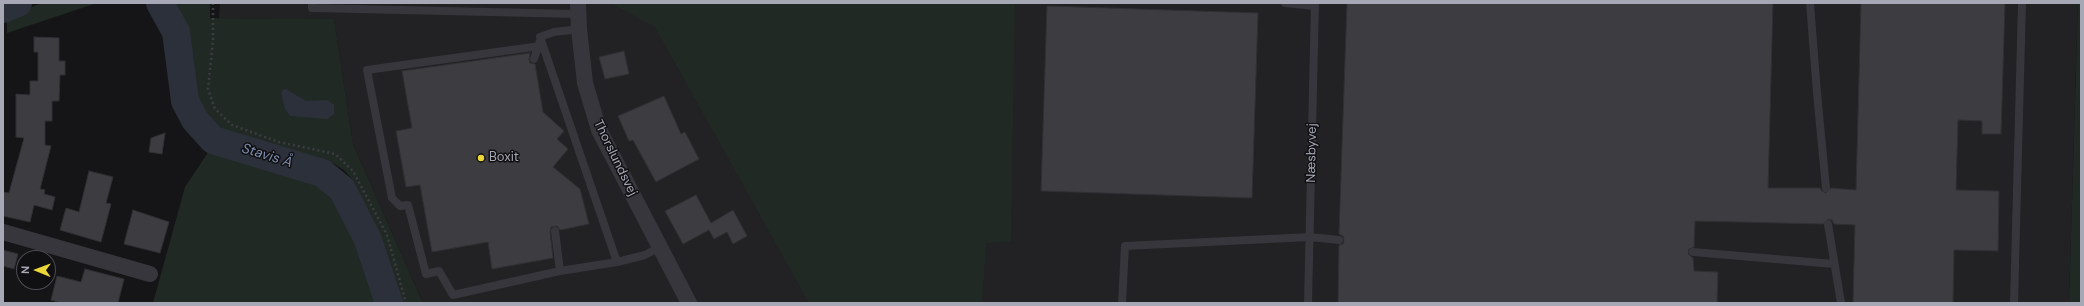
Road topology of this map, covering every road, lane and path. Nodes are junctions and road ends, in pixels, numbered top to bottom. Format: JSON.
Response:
{"nodes":[{"id":1,"x":213,"y":3,"type":"edge"},
{"id":2,"x":312,"y":3,"type":"edge"},
{"id":3,"x":1285,"y":3,"type":"edge"},
{"id":4,"x":1810,"y":3,"type":"edge"},
{"id":5,"x":2022,"y":3,"type":"edge"},
{"id":6,"x":1315,"y":4,"type":"edge"},
{"id":7,"x":578,"y":15,"type":"edge"},
{"id":8,"x":540,"y":36,"type":"junction"},
{"id":9,"x":540,"y":46,"type":"junction"},
{"id":10,"x":534,"y":59,"type":"dead end"},
{"id":11,"x":1826,"y":188,"type":"dead end"},
{"id":12,"x":1828,"y":224,"type":"dead end"},
{"id":13,"x":555,"y":231,"type":"dead end"},
{"id":14,"x":3,"y":232,"type":"edge"},
{"id":15,"x":1310,"y":237,"type":"junction"},
{"id":16,"x":1339,"y":240,"type":"dead end"},
{"id":17,"x":660,"y":247,"type":"junction"},
{"id":18,"x":1693,"y":252,"type":"dead end"},
{"id":19,"x":617,"y":262,"type":"junction"},
{"id":20,"x":1834,"y":264,"type":"junction"},
{"id":21,"x":560,"y":272,"type":"junction"},
{"id":22,"x":150,"y":274,"type":"dead end"},
{"id":23,"x":406,"y":303,"type":"edge"},
{"id":24,"x":688,"y":303,"type":"edge"},
{"id":25,"x":1122,"y":303,"type":"edge"},
{"id":26,"x":1308,"y":303,"type":"edge"},
{"id":27,"x":1840,"y":303,"type":"edge"},
{"id":28,"x":2014,"y":303,"type":"edge"}],
"edges":[{"from":1,"to":23,"type":"path"},
{"from":2,"to":7,"type":"lane"},
{"from":3,"to":6,"type":"lane"},
{"from":4,"to":11,"type":"lane"},
{"from":5,"to":28,"type":"lane"},
{"from":6,"to":15,"type":"lane","name":"Næsbyvej"},
{"from":7,"to":8,"type":"lane"},
{"from":7,"to":17,"type":"street","name":"Thorslundsvej"},
{"from":8,"to":9,"type":"lane"},
{"from":8,"to":19,"type":"lane"},
{"from":9,"to":10,"type":"lane"},
{"from":9,"to":21,"type":"lane"},
{"from":12,"to":20,"type":"lane"},
{"from":13,"to":21,"type":"lane"},
{"from":14,"to":22,"type":"street"},
{"from":15,"to":16,"type":"lane"},
{"from":15,"to":25,"type":"lane"},
{"from":15,"to":26,"type":"lane","name":"Næsbyvej"},
{"from":17,"to":19,"type":"lane"},
{"from":17,"to":24,"type":"street","name":"Thorslundsvej"},
{"from":18,"to":20,"type":"lane"},
{"from":19,"to":21,"type":"lane"},
{"from":20,"to":27,"type":"lane"}]}
